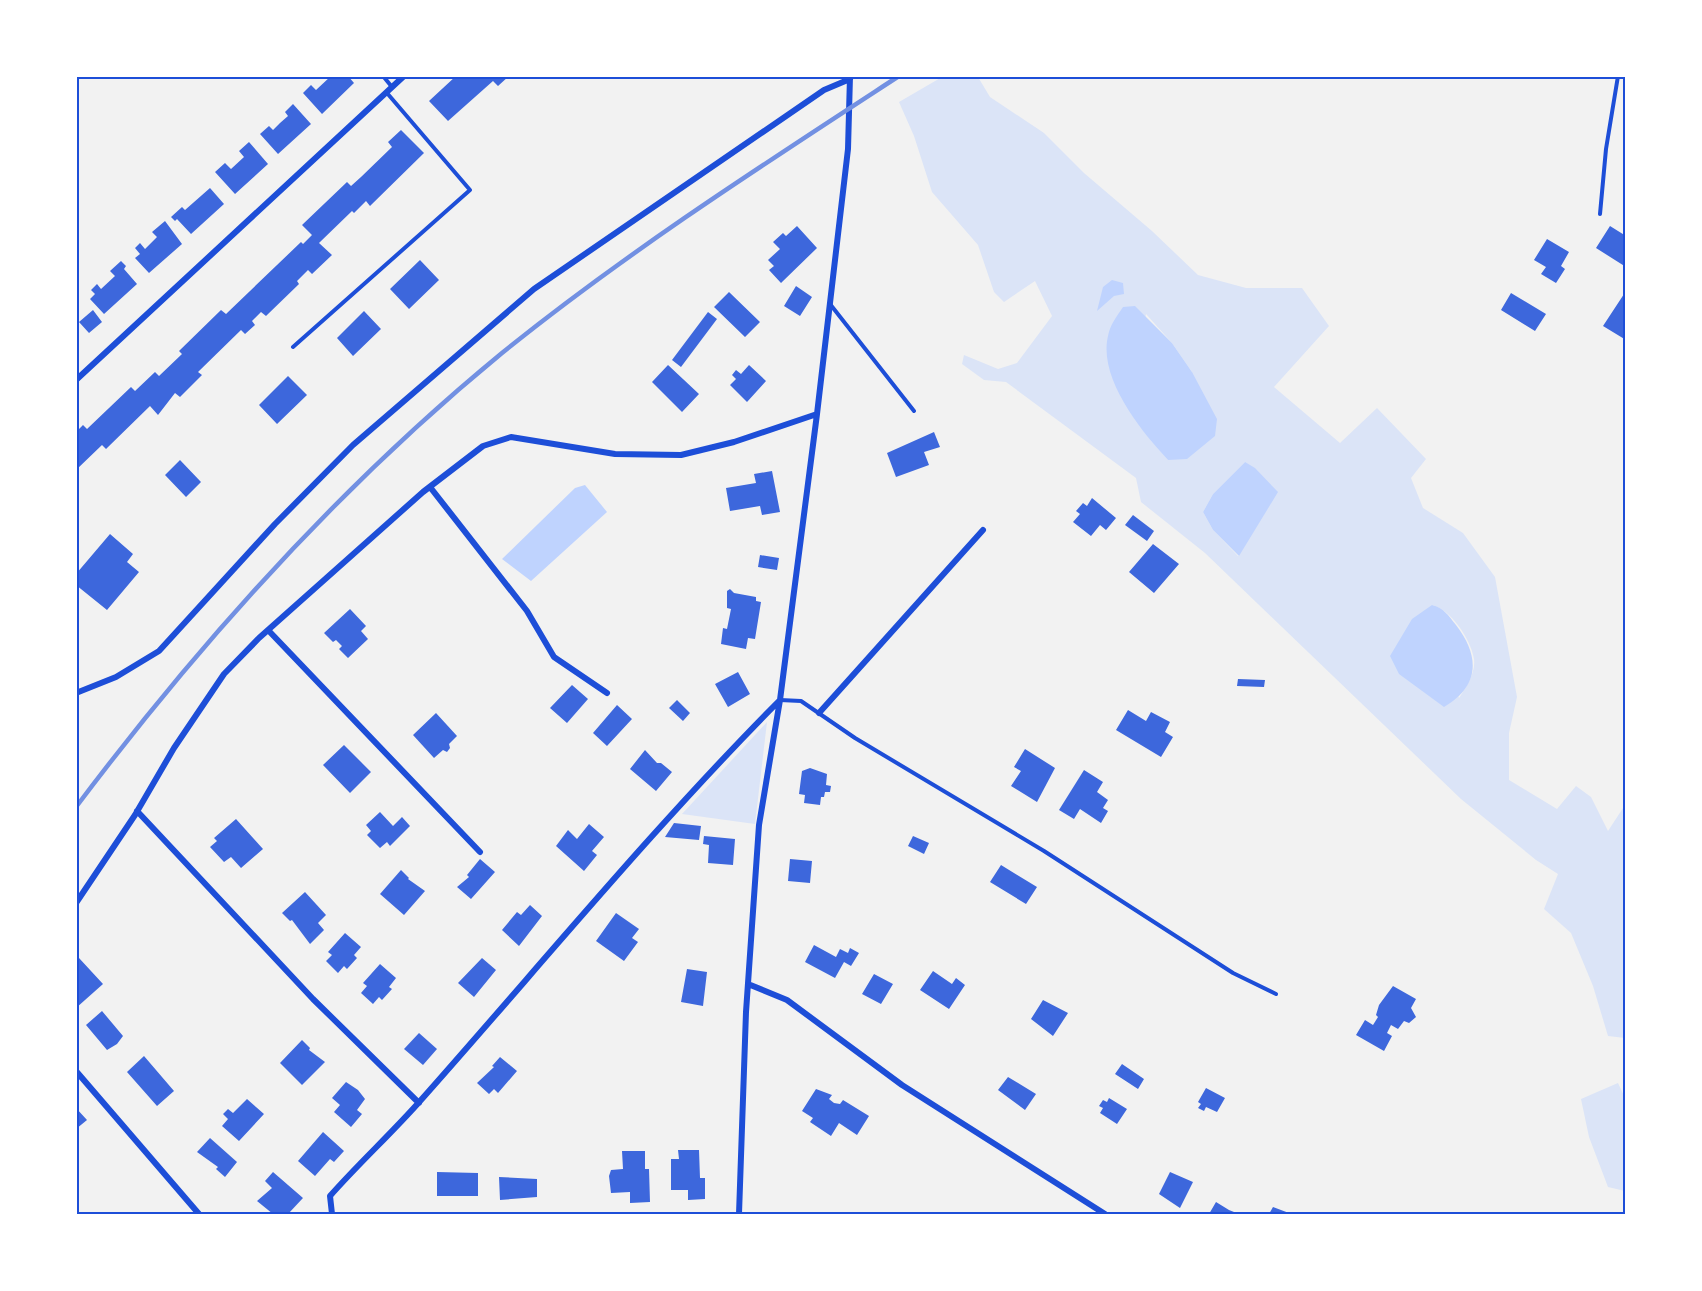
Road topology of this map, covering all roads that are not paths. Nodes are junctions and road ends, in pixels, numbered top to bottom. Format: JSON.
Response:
{"nodes":[{"id":1,"x":383,"y":76,"type":"edge"},
{"id":2,"x":404,"y":76,"type":"edge"},
{"id":3,"x":1618,"y":76,"type":"edge"},
{"id":4,"x":850,"y":78,"type":"edge"},
{"id":5,"x":393,"y":87,"type":"junction"},
{"id":6,"x":387,"y":93,"type":"junction"},
{"id":7,"x":1600,"y":214,"type":"dead end"},
{"id":8,"x":830,"y":303,"type":"junction"},
{"id":9,"x":293,"y":347,"type":"dead end"},
{"id":10,"x":76,"y":380,"type":"edge"},
{"id":11,"x":914,"y":411,"type":"dead end"},
{"id":12,"x":817,"y":414,"type":"junction"},
{"id":13,"x":430,"y":486,"type":"junction"},
{"id":14,"x":984,"y":530,"type":"dead end"},
{"id":15,"x":268,"y":630,"type":"junction"},
{"id":16,"x":76,"y":693,"type":"edge"},
{"id":17,"x":607,"y":693,"type":"dead end"},
{"id":18,"x":780,"y":700,"type":"junction"},
{"id":19,"x":819,"y":713,"type":"junction"},
{"id":20,"x":137,"y":811,"type":"junction"},
{"id":21,"x":480,"y":852,"type":"dead end"},
{"id":22,"x":76,"y":903,"type":"edge"},
{"id":23,"x":748,"y":984,"type":"junction"},
{"id":24,"x":1276,"y":994,"type":"dead end"},
{"id":25,"x":76,"y":1071,"type":"edge"},
{"id":26,"x":419,"y":1102,"type":"junction"},
{"id":27,"x":199,"y":1215,"type":"edge"},
{"id":28,"x":332,"y":1215,"type":"edge"},
{"id":29,"x":740,"y":1215,"type":"edge"},
{"id":30,"x":1105,"y":1215,"type":"edge"}],
"edges":[{"from":1,"to":5,"type":"lane"},
{"from":2,"to":5,"type":"street"},
{"from":3,"to":7,"type":"lane"},
{"from":4,"to":8,"type":"street"},
{"from":4,"to":16,"type":"street"},
{"from":5,"to":6,"type":"street"},
{"from":6,"to":9,"type":"lane"},
{"from":6,"to":10,"type":"street"},
{"from":8,"to":11,"type":"lane"},
{"from":8,"to":12,"type":"street"},
{"from":12,"to":13,"type":"street"},
{"from":12,"to":18,"type":"street"},
{"from":13,"to":15,"type":"street"},
{"from":13,"to":17,"type":"street"},
{"from":14,"to":19,"type":"street"},
{"from":15,"to":20,"type":"street"},
{"from":15,"to":21,"type":"street"},
{"from":18,"to":19,"type":"lane"},
{"from":18,"to":23,"type":"street"},
{"from":18,"to":26,"type":"street"},
{"from":19,"to":24,"type":"lane"},
{"from":20,"to":22,"type":"street"},
{"from":20,"to":26,"type":"street"},
{"from":23,"to":29,"type":"street"},
{"from":23,"to":30,"type":"street"},
{"from":25,"to":27,"type":"street"},
{"from":26,"to":28,"type":"street"}]}
